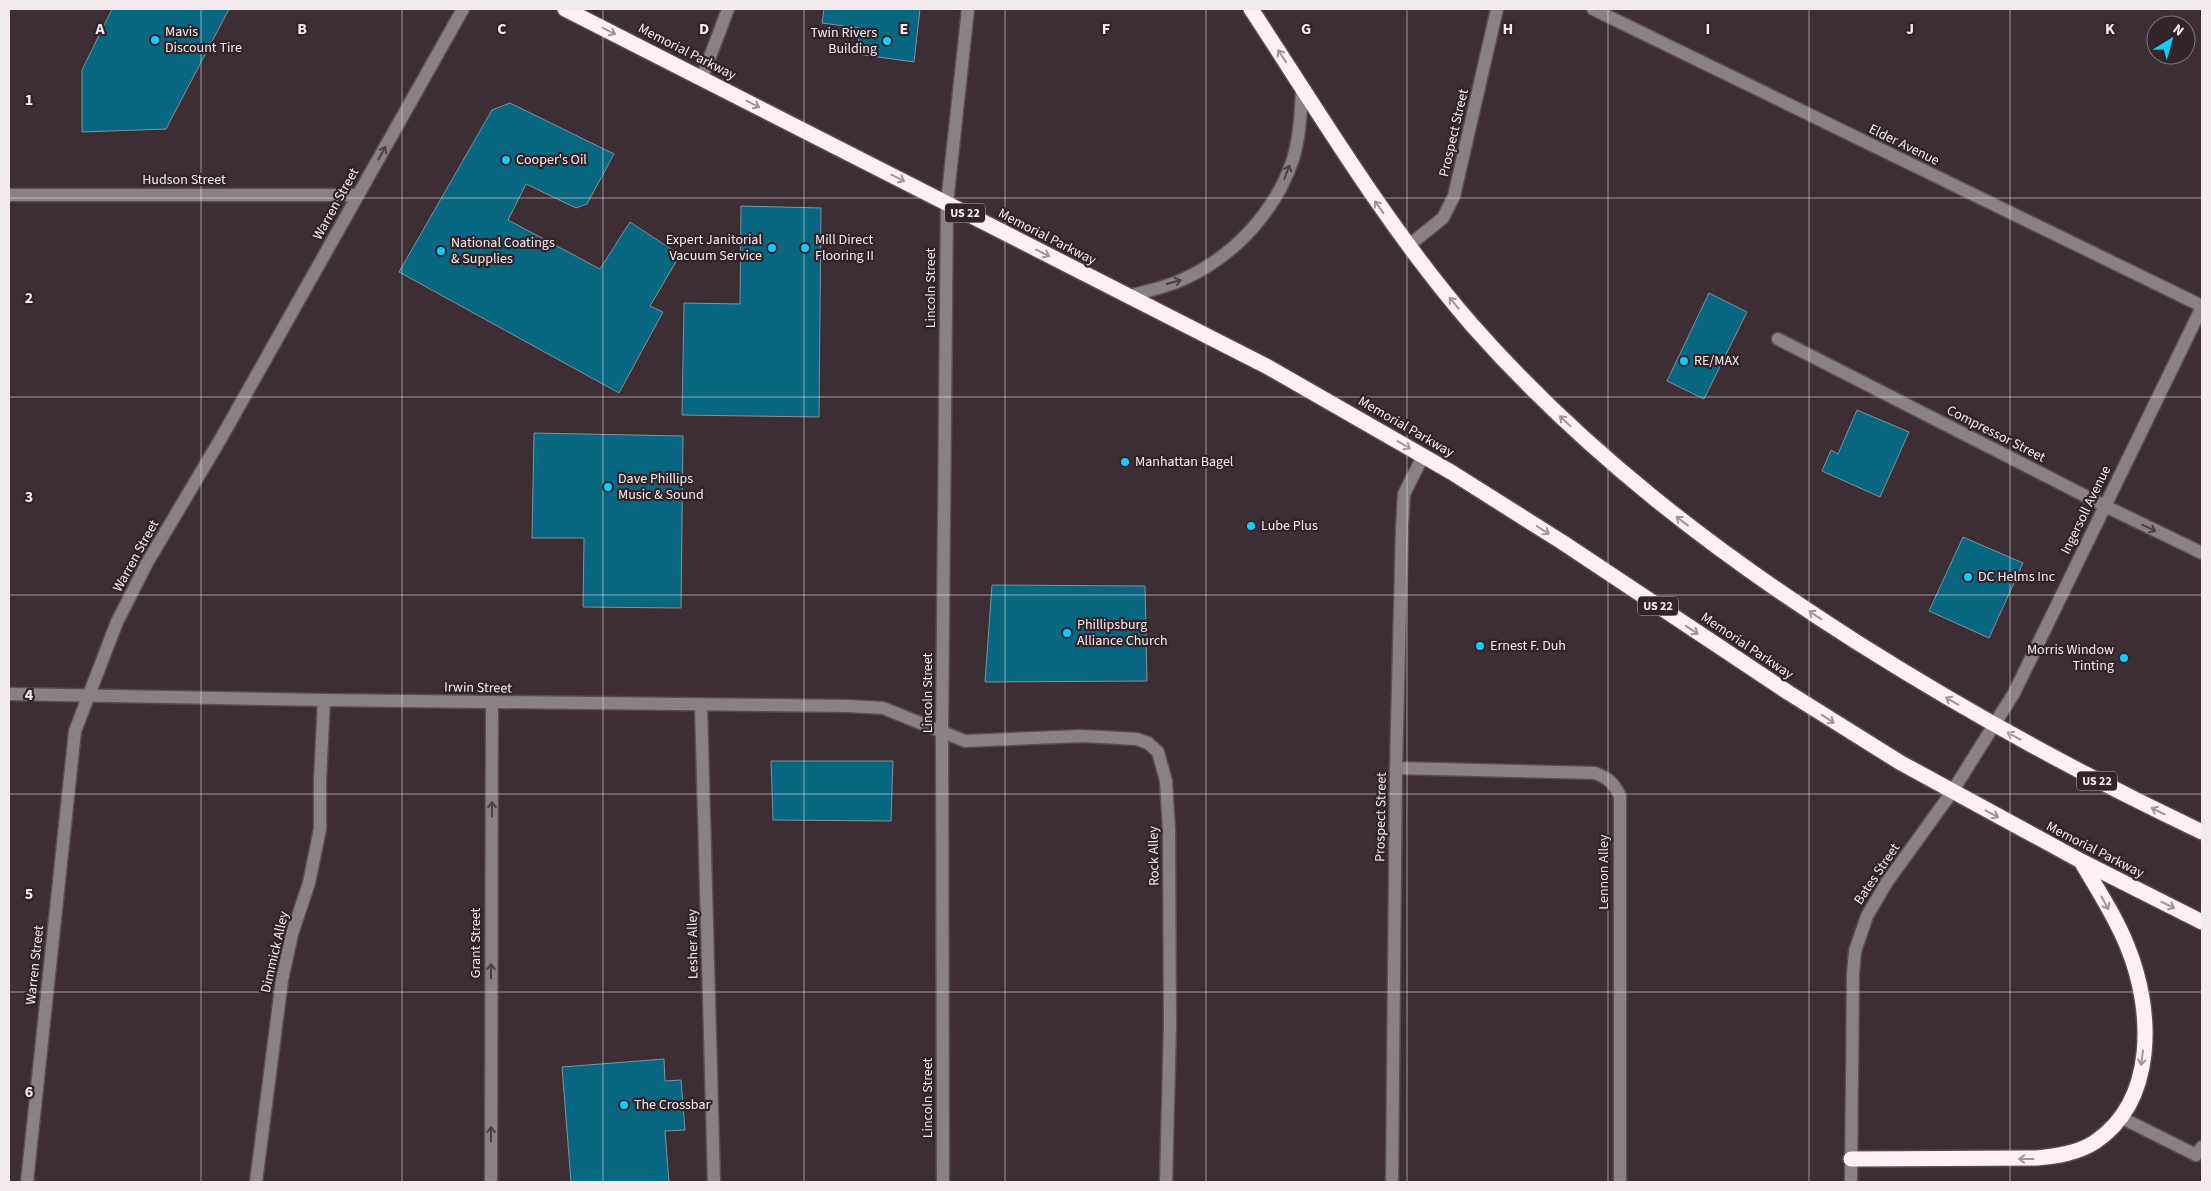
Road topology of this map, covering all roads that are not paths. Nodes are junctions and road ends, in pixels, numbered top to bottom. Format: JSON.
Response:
{"nodes":[{"id":1,"x":463,"y":9,"type":"edge"},
{"id":2,"x":565,"y":9,"type":"edge"},
{"id":3,"x":728,"y":9,"type":"edge"},
{"id":4,"x":968,"y":9,"type":"edge"},
{"id":5,"x":1251,"y":9,"type":"edge"},
{"id":6,"x":1497,"y":9,"type":"edge"},
{"id":7,"x":1594,"y":9,"type":"edge"},
{"id":8,"x":702,"y":78,"type":"junction"},
{"id":9,"x":1302,"y":87,"type":"junction"},
{"id":10,"x":9,"y":195,"type":"edge"},
{"id":11,"x":358,"y":195,"type":"junction"},
{"id":12,"x":947,"y":204,"type":"junction"},
{"id":13,"x":1408,"y":246,"type":"junction"},
{"id":14,"x":1128,"y":296,"type":"junction"},
{"id":15,"x":2202,"y":306,"type":"edge"},
{"id":16,"x":1778,"y":339,"type":"dead end"},
{"id":17,"x":1423,"y":456,"type":"junction"},
{"id":18,"x":2105,"y":506,"type":"junction"},
{"id":19,"x":2202,"y":553,"type":"edge"},
{"id":20,"x":9,"y":694,"type":"edge"},
{"id":21,"x":88,"y":695,"type":"junction"},
{"id":22,"x":324,"y":700,"type":"junction"},
{"id":23,"x":492,"y":703,"type":"junction"},
{"id":24,"x":702,"y":705,"type":"junction"},
{"id":25,"x":1994,"y":726,"type":"junction"},
{"id":26,"x":942,"y":732,"type":"junction"},
{"id":27,"x":1396,"y":768,"type":"junction"},
{"id":28,"x":1952,"y":792,"type":"junction"},
{"id":29,"x":2202,"y":832,"type":"edge"},
{"id":30,"x":2080,"y":861,"type":"junction"},
{"id":31,"x":2202,"y":922,"type":"edge"},
{"id":32,"x":2120,"y":1117,"type":"junction"},
{"id":33,"x":2202,"y":1147,"type":"edge"},
{"id":34,"x":1851,"y":1159,"type":"junction"},
{"id":35,"x":27,"y":1182,"type":"edge"},
{"id":36,"x":256,"y":1182,"type":"edge"},
{"id":37,"x":491,"y":1182,"type":"edge"},
{"id":38,"x":714,"y":1182,"type":"edge"},
{"id":39,"x":943,"y":1182,"type":"edge"},
{"id":40,"x":1166,"y":1182,"type":"edge"},
{"id":41,"x":1392,"y":1182,"type":"edge"},
{"id":42,"x":1620,"y":1182,"type":"edge"},
{"id":43,"x":1852,"y":1182,"type":"edge"}],
"edges":[{"from":11,"to":1,"type":"street","name":"Warren Street","one_way":true},
{"from":2,"to":8,"type":"highway","name":"Memorial Parkway","number":"US 22","one_way":true},
{"from":3,"to":8,"type":"street"},
{"from":4,"to":12,"type":"street","name":"Lincoln Street"},
{"from":9,"to":5,"type":"highway","number":"US 22","one_way":true},
{"from":6,"to":13,"type":"street","name":"Prospect Street"},
{"from":7,"to":15,"type":"street","name":"Elder Avenue"},
{"from":8,"to":12,"type":"highway","name":"Memorial Parkway","number":"US 22","one_way":true},
{"from":13,"to":9,"type":"highway","number":"US 22","one_way":true},
{"from":14,"to":9,"type":"street","one_way":true},
{"from":10,"to":11,"type":"street","name":"Hudson Street"},
{"from":11,"to":21,"type":"street","name":"Warren Street"},
{"from":12,"to":14,"type":"highway","name":"Memorial Parkway","number":"US 22","one_way":true},
{"from":12,"to":26,"type":"street","name":"Lincoln Street"},
{"from":25,"to":13,"type":"highway","number":"US 22","one_way":true},
{"from":14,"to":17,"type":"highway","name":"Memorial Parkway","number":"US 22","one_way":true},
{"from":15,"to":18,"type":"street","name":"Ingersoll Avenue"},
{"from":16,"to":18,"type":"street","name":"Compressor Street"},
{"from":17,"to":27,"type":"street","name":"Prospect Street"},
{"from":17,"to":28,"type":"highway","name":"Memorial Parkway","number":"US 22","one_way":true},
{"from":18,"to":19,"type":"street","name":"Compressor Street","one_way":true},
{"from":18,"to":25,"type":"street","name":"Ingersoll Avenue"},
{"from":20,"to":21,"type":"street","name":"Irwin Street"},
{"from":21,"to":22,"type":"street","name":"Irwin Street"},
{"from":21,"to":35,"type":"street","name":"Warren Street"},
{"from":22,"to":23,"type":"street","name":"Irwin Street"},
{"from":22,"to":36,"type":"street","name":"Dimmick Alley"},
{"from":23,"to":24,"type":"street","name":"Irwin Street"},
{"from":37,"to":23,"type":"street","name":"Grant Street","one_way":true},
{"from":24,"to":26,"type":"street","name":"Irwin Street"},
{"from":24,"to":38,"type":"street","name":"Lesher Alley"},
{"from":25,"to":28,"type":"street","name":"Bates Street"},
{"from":29,"to":25,"type":"highway","number":"US 22","one_way":true},
{"from":26,"to":39,"type":"street","name":"Lincoln Street"},
{"from":26,"to":40,"type":"street","name":"Rock Alley"},
{"from":27,"to":41,"type":"street","name":"Prospect Street"},
{"from":27,"to":42,"type":"street","name":"Lennon Alley"},
{"from":28,"to":30,"type":"highway","name":"Memorial Parkway","number":"US 22","one_way":true},
{"from":28,"to":34,"type":"street","name":"Bates Street"},
{"from":30,"to":31,"type":"highway","name":"Memorial Parkway","number":"US 22","one_way":true},
{"from":30,"to":32,"type":"highway","one_way":true},
{"from":32,"to":33,"type":"street"},
{"from":32,"to":34,"type":"highway","one_way":true},
{"from":34,"to":43,"type":"street","name":"Bates Street"}]}
